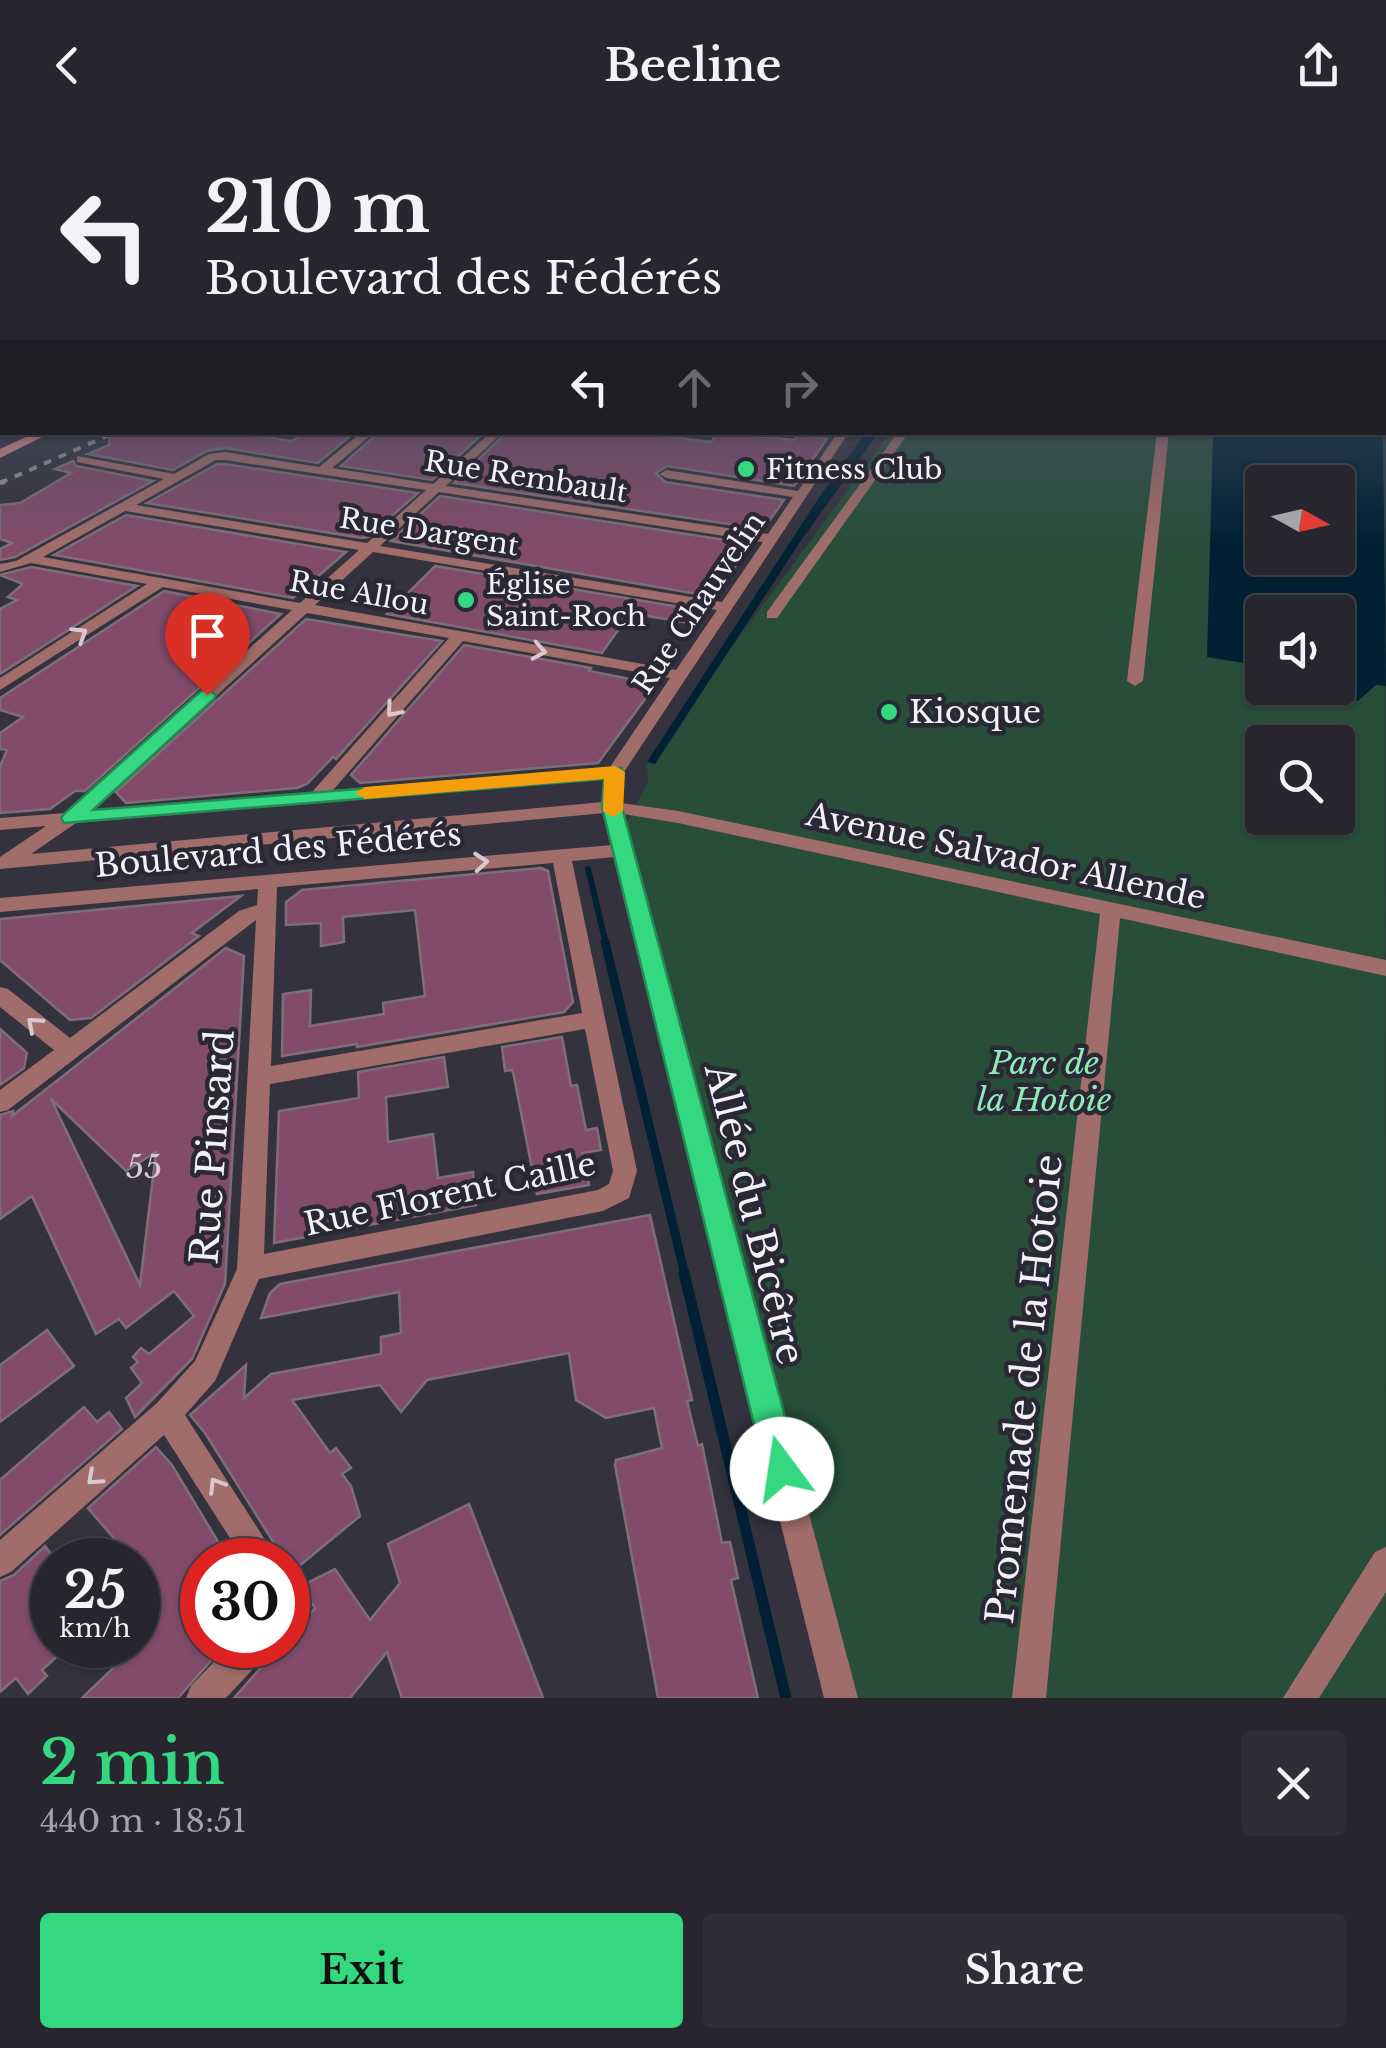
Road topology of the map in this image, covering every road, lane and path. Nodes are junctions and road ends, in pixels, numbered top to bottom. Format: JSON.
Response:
{"nodes":[{"id":1,"x":41,"y":435,"type":"edge"},
{"id":2,"x":366,"y":435,"type":"edge"},
{"id":3,"x":495,"y":435,"type":"edge"},
{"id":4,"x":842,"y":435,"type":"edge"},
{"id":5,"x":902,"y":435,"type":"edge"},
{"id":6,"x":1164,"y":435,"type":"edge"},
{"id":7,"x":0,"y":454,"type":"edge"},
{"id":8,"x":81,"y":459,"type":"dead end"},
{"id":9,"x":320,"y":471,"type":"junction"},
{"id":10,"x":666,"y":474,"type":"dead end"},
{"id":11,"x":176,"y":478,"type":"junction"},
{"id":12,"x":436,"y":488,"type":"junction"},
{"id":13,"x":802,"y":495,"type":"junction"},
{"id":14,"x":124,"y":507,"type":"junction"},
{"id":15,"x":772,"y":539,"type":"junction"},
{"id":16,"x":370,"y":548,"type":"junction"},
{"id":17,"x":30,"y":559,"type":"junction"},
{"id":18,"x":0,"y":568,"type":"edge"},
{"id":19,"x":159,"y":584,"type":"junction"},
{"id":20,"x":726,"y":607,"type":"junction"},
{"id":21,"x":303,"y":608,"type":"junction"},
{"id":22,"x":772,"y":615,"type":"dead end"},
{"id":23,"x":458,"y":637,"type":"junction"},
{"id":24,"x":680,"y":675,"type":"junction"},
{"id":25,"x":1134,"y":681,"type":"dead end"},
{"id":26,"x":0,"y":684,"type":"edge"},
{"id":27,"x":615,"y":772,"type":"junction"},
{"id":28,"x":317,"y":797,"type":"junction"},
{"id":29,"x":612,"y":807,"type":"junction"},
{"id":30,"x":71,"y":818,"type":"junction"},
{"id":31,"x":0,"y":824,"type":"edge"},
{"id":32,"x":623,"y":850,"type":"junction"},
{"id":33,"x":561,"y":856,"type":"junction"},
{"id":34,"x":2,"y":864,"type":"edge"},
{"id":35,"x":268,"y":880,"type":"junction"},
{"id":36,"x":0,"y":905,"type":"edge"},
{"id":37,"x":266,"y":909,"type":"junction"},
{"id":38,"x":1111,"y":909,"type":"junction"},
{"id":39,"x":1386,"y":968,"type":"edge"},
{"id":40,"x":0,"y":994,"type":"edge"},
{"id":41,"x":595,"y":1019,"type":"junction"},
{"id":42,"x":69,"y":1050,"type":"junction"},
{"id":43,"x":259,"y":1077,"type":"junction"},
{"id":44,"x":0,"y":1103,"type":"edge"},
{"id":45,"x":250,"y":1269,"type":"junction"},
{"id":46,"x":166,"y":1413,"type":"junction"},
{"id":47,"x":248,"y":1538,"type":"edge"},
{"id":48,"x":0,"y":1561,"type":"edge"},
{"id":49,"x":1386,"y":1563,"type":"edge"},
{"id":50,"x":231,"y":1668,"type":"edge"},
{"id":51,"x":203,"y":1698,"type":"edge"},
{"id":52,"x":841,"y":1698,"type":"edge"},
{"id":53,"x":1029,"y":1698,"type":"edge"},
{"id":54,"x":1300,"y":1698,"type":"edge"}],
"edges":[{"from":1,"to":7,"type":"main road"},
{"from":2,"to":9,"type":"street"},
{"from":3,"to":12,"type":"street"},
{"from":4,"to":13,"type":"street","name":"Rue Chauvelin"},
{"from":5,"to":22,"type":"street"},
{"from":6,"to":25,"type":"street"},
{"from":8,"to":11,"type":"street"},
{"from":9,"to":11,"type":"street","name":"Rue Rembault"},
{"from":9,"to":12,"type":"street","name":"Rue Rembault"},
{"from":10,"to":13,"type":"street"},
{"from":11,"to":14,"type":"street"},
{"from":12,"to":15,"type":"street","name":"Rue Rembault"},
{"from":12,"to":16,"type":"street"},
{"from":13,"to":15,"type":"street","name":"Rue Chauvelin"},
{"from":14,"to":16,"type":"street","name":"Rue Dargent"},
{"from":14,"to":17,"type":"street"},
{"from":15,"to":20,"type":"street","name":"Rue Chauvelin"},
{"from":16,"to":20,"type":"street","name":"Rue Dargent"},
{"from":16,"to":21,"type":"street"},
{"from":17,"to":18,"type":"street"},
{"from":17,"to":19,"type":"street","name":"Rue Allou"},
{"from":19,"to":21,"type":"street","name":"Rue Allou"},
{"from":26,"to":19,"type":"street","one_way":true},
{"from":20,"to":24,"type":"street","name":"Rue Chauvelin"},
{"from":21,"to":23,"type":"street","name":"Rue Allou"},
{"from":21,"to":30,"type":"street"},
{"from":23,"to":24,"type":"street","name":"Rue Allou","one_way":true},
{"from":23,"to":28,"type":"street","one_way":true},
{"from":24,"to":27,"type":"street","name":"Rue Chauvelin"},
{"from":27,"to":28,"type":"street","name":"Boulevard des Fédérés"},
{"from":27,"to":29,"type":"street","name":"Rue Chauvelin"},
{"from":28,"to":30,"type":"street","name":"Boulevard des Fédérés"},
{"from":29,"to":32,"type":"street","name":"Allée du Bicêtre"},
{"from":29,"to":34,"type":"street","name":"Boulevard des Fédérés"},
{"from":29,"to":38,"type":"street","name":"Avenue Salvador Allende"},
{"from":30,"to":31,"type":"street","name":"Boulevard des Fédérés"},
{"from":30,"to":34,"type":"street"},
{"from":32,"to":33,"type":"street"},
{"from":32,"to":52,"type":"street","name":"Allée du Bicêtre"},
{"from":35,"to":33,"type":"street","name":"Boulevard des Fédérés","one_way":true},
{"from":33,"to":41,"type":"street","name":"Rue Florent Caille"},
{"from":35,"to":36,"type":"street","name":"Boulevard des Fédérés"},
{"from":35,"to":37,"type":"street","name":"Rue Pinsard"},
{"from":37,"to":42,"type":"street"},
{"from":37,"to":43,"type":"street","name":"Rue Pinsard"},
{"from":38,"to":39,"type":"street","name":"Avenue Salvador Allende"},
{"from":38,"to":53,"type":"street","name":"Promenade de la Hotoie"},
{"from":42,"to":40,"type":"street","one_way":true},
{"from":41,"to":43,"type":"street"},
{"from":41,"to":45,"type":"street","name":"Rue Florent Caille"},
{"from":42,"to":44,"type":"street"},
{"from":43,"to":45,"type":"street","name":"Rue Pinsard"},
{"from":45,"to":46,"type":"street","name":"Rue Pinsard"},
{"from":47,"to":46,"type":"street","one_way":true},
{"from":46,"to":48,"type":"street","name":"Rue Pinsard","one_way":true},
{"from":49,"to":54,"type":"street"},
{"from":50,"to":51,"type":"street"}]}
